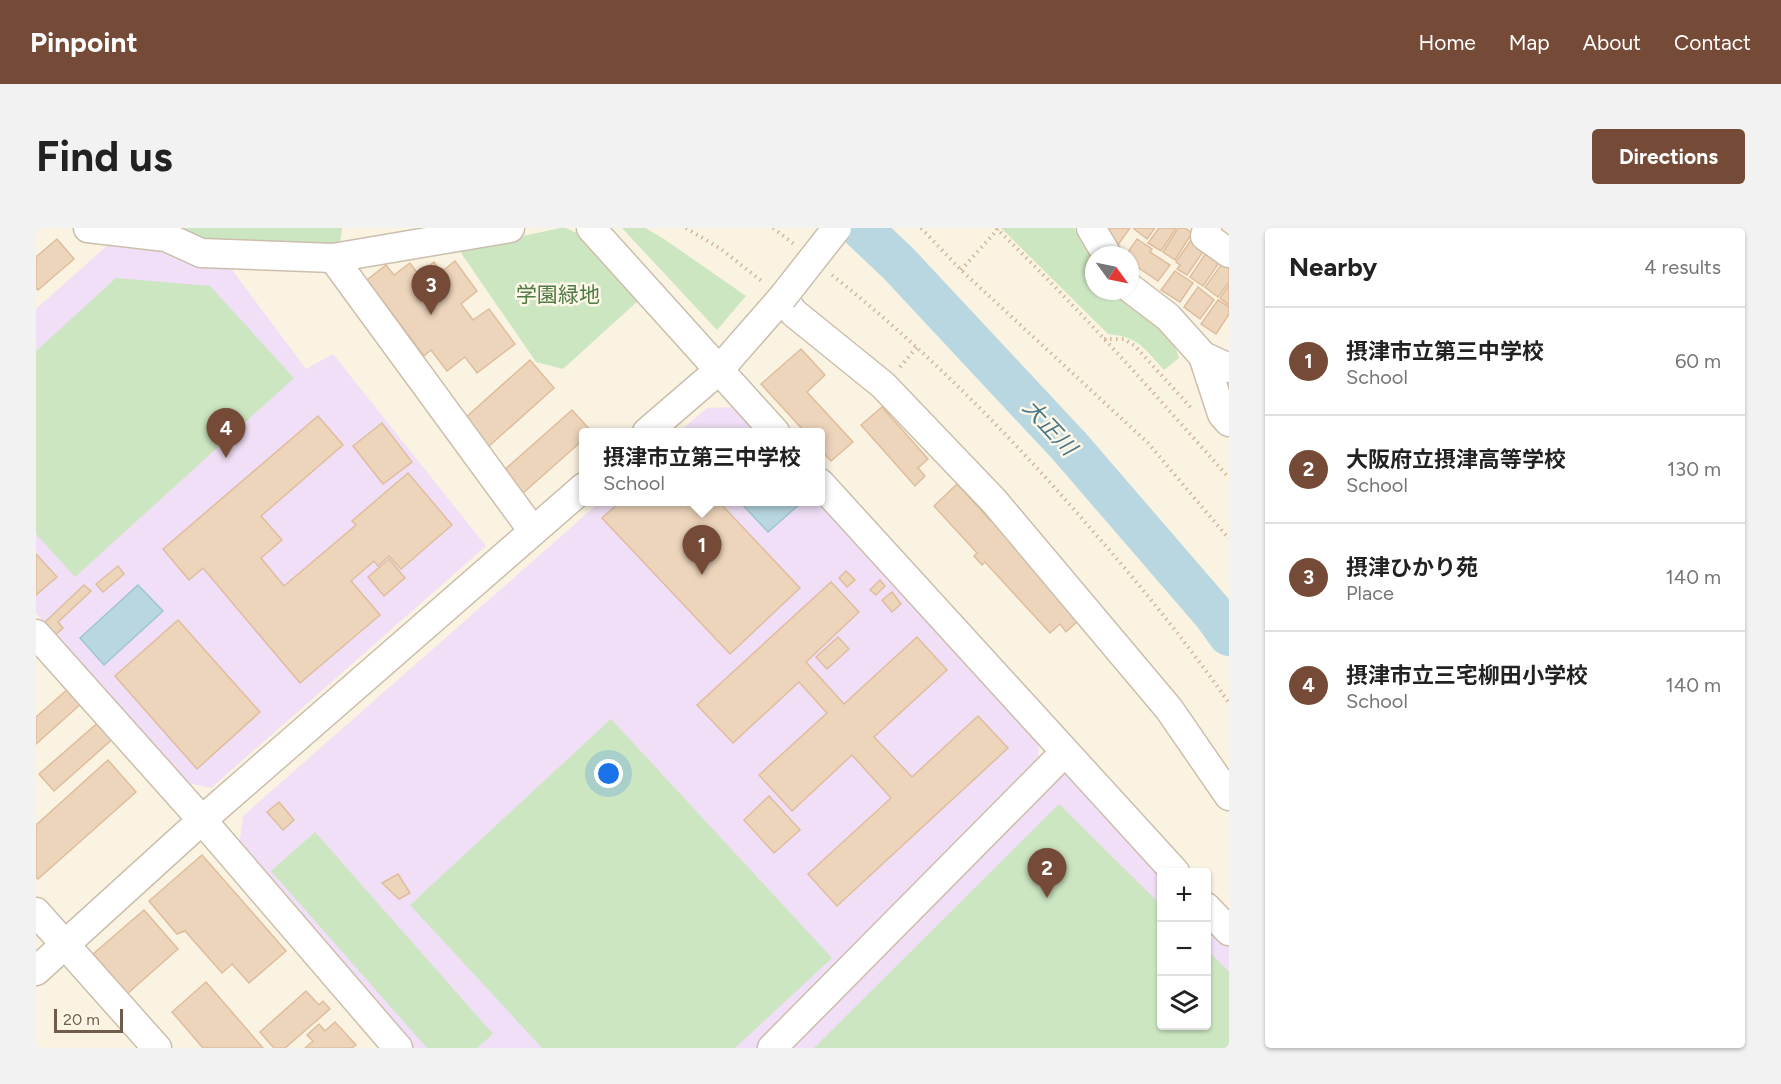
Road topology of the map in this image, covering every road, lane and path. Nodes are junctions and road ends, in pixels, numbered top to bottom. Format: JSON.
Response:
{"nodes":[{"id":1,"x":88,"y":228,"type":"edge"},
{"id":2,"x":510,"y":228,"type":"edge"},
{"id":3,"x":591,"y":228,"type":"edge"},
{"id":4,"x":686,"y":228,"type":"edge"},
{"id":5,"x":773,"y":228,"type":"edge"},
{"id":6,"x":837,"y":228,"type":"edge"},
{"id":7,"x":921,"y":228,"type":"edge"},
{"id":8,"x":1091,"y":228,"type":"edge"},
{"id":9,"x":1206,"y":228,"type":"edge"},
{"id":10,"x":997,"y":229,"type":"edge"},
{"id":11,"x":1229,"y":229,"type":"edge"},
{"id":12,"x":1102,"y":246,"type":"edge"},
{"id":13,"x":796,"y":247,"type":"dead end"},
{"id":14,"x":1229,"y":253,"type":"edge"},
{"id":15,"x":333,"y":258,"type":"junction"},
{"id":16,"x":961,"y":270,"type":"junction"},
{"id":17,"x":830,"y":274,"type":"dead end"},
{"id":18,"x":1139,"y":295,"type":"edge"},
{"id":19,"x":783,"y":298,"type":"junction"},
{"id":20,"x":1104,"y":339,"type":"junction"},
{"id":21,"x":917,"y":347,"type":"junction"},
{"id":22,"x":1203,"y":356,"type":"junction"},
{"id":23,"x":905,"y":361,"type":"dead end"},
{"id":24,"x":1229,"y":368,"type":"edge"},
{"id":25,"x":719,"y":370,"type":"junction"},
{"id":26,"x":1226,"y":418,"type":"edge"},
{"id":27,"x":652,"y":428,"type":"edge"},
{"id":28,"x":771,"y":428,"type":"edge"},
{"id":29,"x":1229,"y":478,"type":"edge"},
{"id":30,"x":825,"y":489,"type":"edge"},
{"id":31,"x":579,"y":491,"type":"edge"},
{"id":32,"x":533,"y":531,"type":"junction"},
{"id":33,"x":1229,"y":539,"type":"edge"},
{"id":34,"x":36,"y":634,"type":"edge"},
{"id":35,"x":1229,"y":703,"type":"edge"},
{"id":36,"x":1064,"y":753,"type":"junction"},
{"id":37,"x":1229,"y":796,"type":"edge"},
{"id":38,"x":202,"y":820,"type":"junction"},
{"id":39,"x":1170,"y":868,"type":"edge"},
{"id":40,"x":36,"y":912,"type":"edge"},
{"id":41,"x":1211,"y":912,"type":"edge"},
{"id":42,"x":1229,"y":931,"type":"edge"},
{"id":43,"x":65,"y":945,"type":"junction"},
{"id":44,"x":36,"y":971,"type":"edge"},
{"id":45,"x":157,"y":1048,"type":"edge"},
{"id":46,"x":398,"y":1048,"type":"edge"},
{"id":47,"x":772,"y":1048,"type":"edge"}],
"edges":[{"from":1,"to":15,"type":"street"},
{"from":2,"to":15,"type":"street"},
{"from":3,"to":25,"type":"street"},
{"from":4,"to":19,"type":"path"},
{"from":5,"to":13,"type":"path"},
{"from":6,"to":19,"type":"street","bridge":true},
{"from":7,"to":16,"type":"path"},
{"from":8,"to":12,"type":"street"},
{"from":9,"to":11,"type":"street"},
{"from":9,"to":14,"type":"street"},
{"from":10,"to":16,"type":"path"},
{"from":10,"to":20,"type":"path"},
{"from":15,"to":32,"type":"street"},
{"from":16,"to":33,"type":"path"},
{"from":17,"to":21,"type":"path"},
{"from":18,"to":22,"type":"street"},
{"from":19,"to":25,"type":"street"},
{"from":19,"to":37,"type":"street"},
{"from":20,"to":26,"type":"path"},
{"from":20,"to":29,"type":"path"},
{"from":21,"to":23,"type":"path"},
{"from":21,"to":35,"type":"path"},
{"from":22,"to":24,"type":"street"},
{"from":22,"to":26,"type":"street"},
{"from":25,"to":27,"type":"street"},
{"from":25,"to":28,"type":"street"},
{"from":30,"to":36,"type":"street"},
{"from":31,"to":32,"type":"street"},
{"from":32,"to":38,"type":"street"},
{"from":34,"to":38,"type":"street"},
{"from":36,"to":39,"type":"street"},
{"from":36,"to":47,"type":"street"},
{"from":38,"to":43,"type":"street"},
{"from":38,"to":46,"type":"street"},
{"from":40,"to":43,"type":"street"},
{"from":41,"to":42,"type":"street"},
{"from":43,"to":44,"type":"street"},
{"from":43,"to":45,"type":"street"}]}
